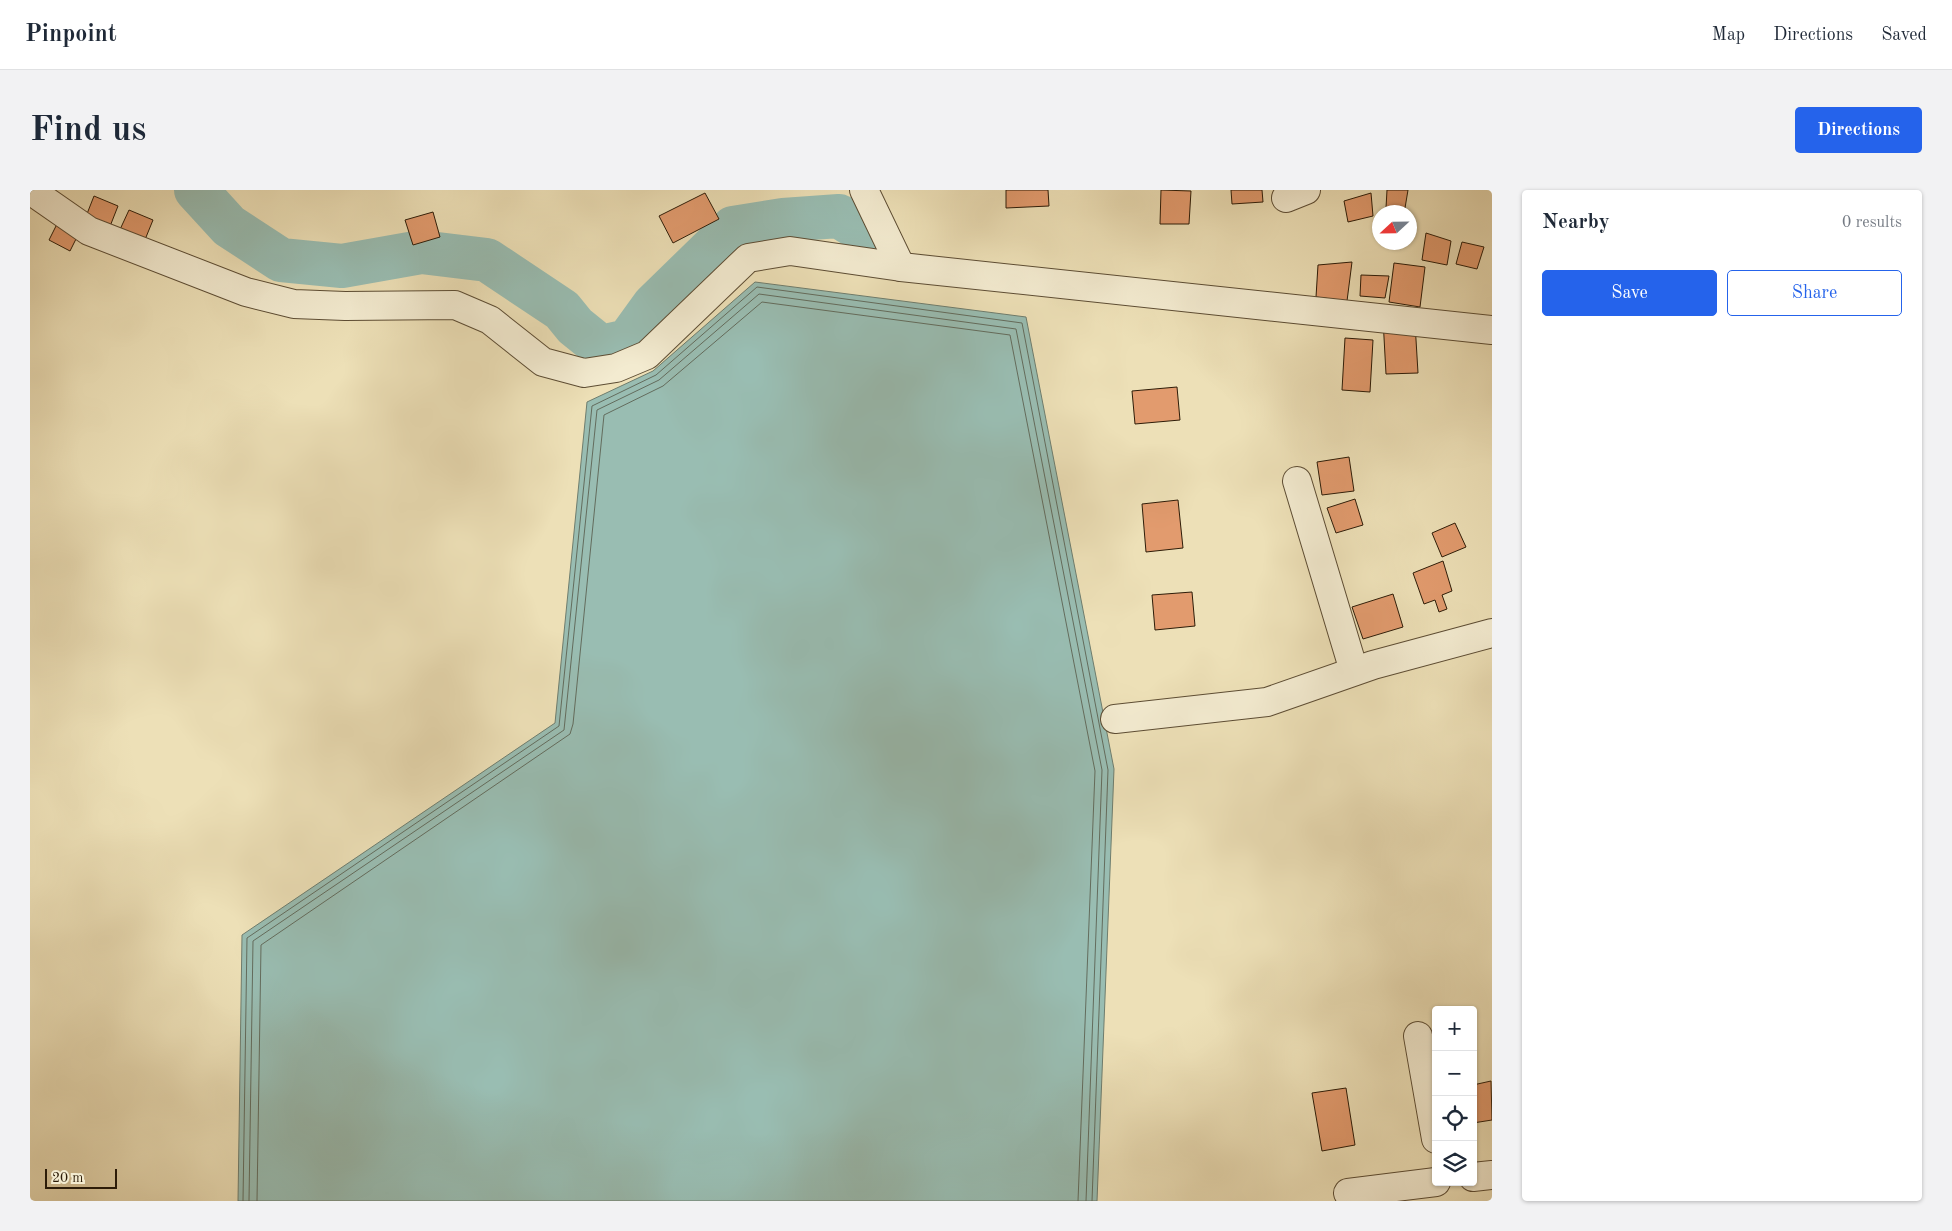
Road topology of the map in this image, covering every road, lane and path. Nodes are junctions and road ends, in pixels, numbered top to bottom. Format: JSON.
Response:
{"nodes":[{"id":1,"x":30,"y":190,"type":"edge"},
{"id":2,"x":864,"y":190,"type":"edge"},
{"id":3,"x":901,"y":267,"type":"junction"},
{"id":4,"x":1492,"y":330,"type":"edge"},
{"id":5,"x":1297,"y":481,"type":"dead end"},
{"id":6,"x":1492,"y":633,"type":"edge"},
{"id":7,"x":1354,"y":671,"type":"junction"},
{"id":8,"x":1115,"y":719,"type":"dead end"},
{"id":9,"x":1418,"y":1036,"type":"dead end"},
{"id":10,"x":1432,"y":1116,"type":"edge"},
{"id":11,"x":1492,"y":1175,"type":"edge"},
{"id":12,"x":1477,"y":1177,"type":"edge"},
{"id":13,"x":1432,"y":1183,"type":"edge"},
{"id":14,"x":1348,"y":1194,"type":"dead end"}],
"edges":[{"from":1,"to":3,"type":"street"},
{"from":2,"to":3,"type":"street"},
{"from":3,"to":4,"type":"street"},
{"from":5,"to":7,"type":"street"},
{"from":6,"to":7,"type":"street"},
{"from":7,"to":8,"type":"street"},
{"from":9,"to":10,"type":"street"},
{"from":11,"to":12,"type":"street"},
{"from":13,"to":14,"type":"street"}]}
